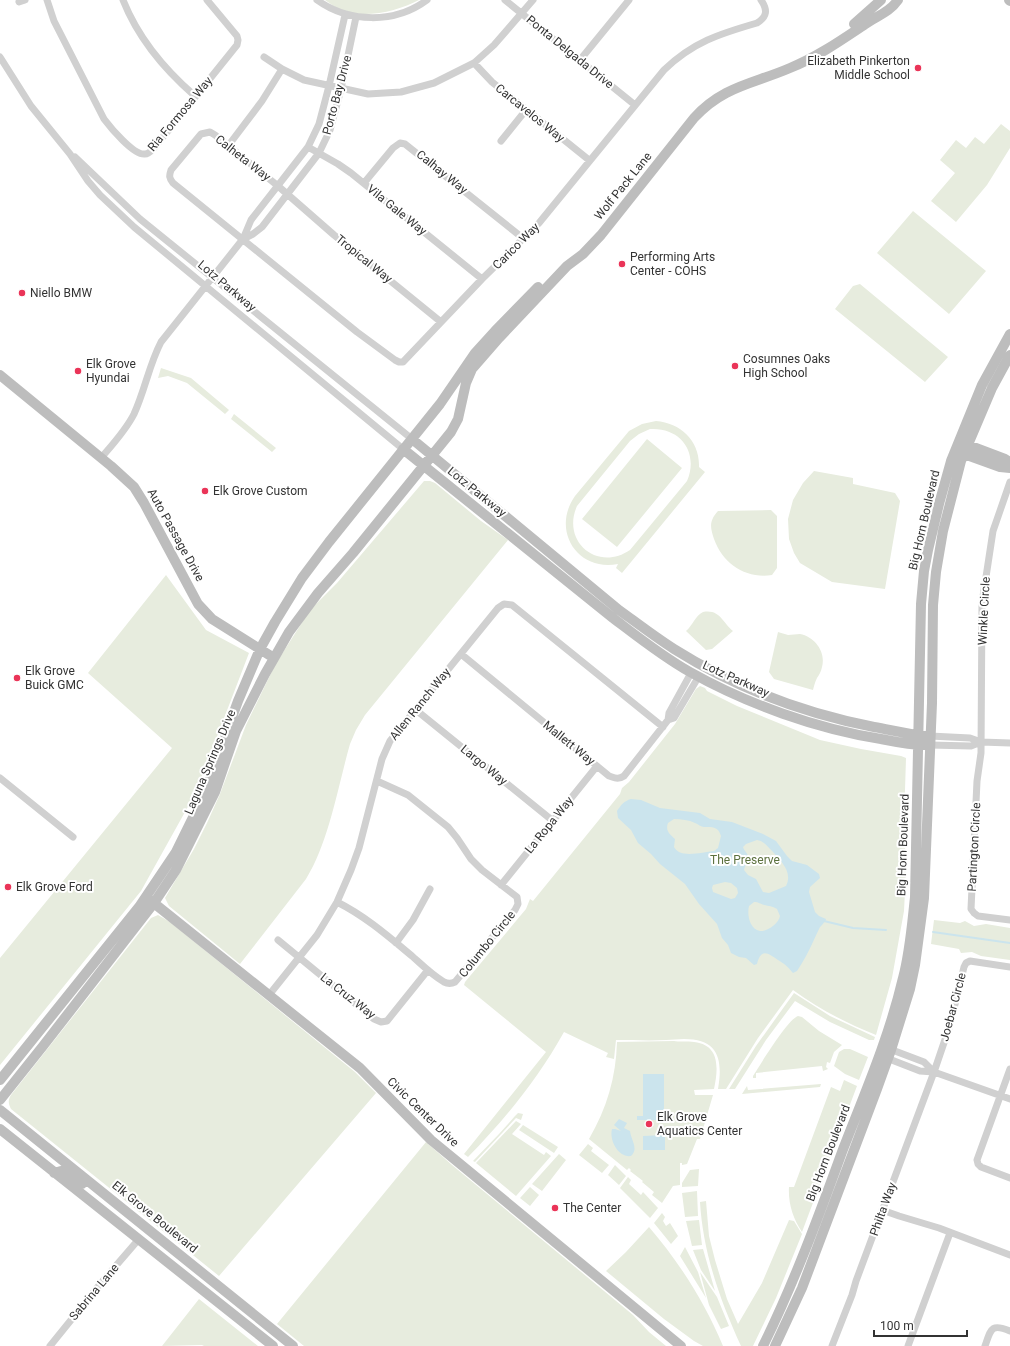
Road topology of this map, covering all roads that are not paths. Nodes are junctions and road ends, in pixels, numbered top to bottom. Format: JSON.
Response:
{"nodes":[{"id":1,"x":47,"y":0,"type":"edge"},
{"id":2,"x":123,"y":0,"type":"edge"},
{"id":3,"x":207,"y":0,"type":"edge"},
{"id":4,"x":317,"y":0,"type":"edge"},
{"id":5,"x":427,"y":0,"type":"edge"},
{"id":6,"x":505,"y":0,"type":"edge"},
{"id":7,"x":533,"y":0,"type":"edge"},
{"id":8,"x":629,"y":0,"type":"edge"},
{"id":9,"x":761,"y":0,"type":"edge"},
{"id":10,"x":881,"y":0,"type":"edge"},
{"id":11,"x":898,"y":0,"type":"edge"},
{"id":12,"x":522,"y":14,"type":"junction"},
{"id":13,"x":345,"y":15,"type":"junction"},
{"id":14,"x":356,"y":17,"type":"junction"},
{"id":15,"x":0,"y":57,"type":"edge"},
{"id":16,"x":264,"y":57,"type":"dead end"},
{"id":17,"x":580,"y":60,"type":"junction"},
{"id":18,"x":474,"y":63,"type":"junction"},
{"id":19,"x":282,"y":68,"type":"junction"},
{"id":20,"x":329,"y":86,"type":"junction"},
{"id":21,"x":341,"y":89,"type":"junction"},
{"id":22,"x":195,"y":96,"type":"junction"},
{"id":23,"x":635,"y":104,"type":"junction"},
{"id":24,"x":526,"y":110,"type":"junction"},
{"id":25,"x":501,"y":141,"type":"dead end"},
{"id":26,"x":228,"y":146,"type":"junction"},
{"id":27,"x":308,"y":147,"type":"junction"},
{"id":28,"x":319,"y":153,"type":"junction"},
{"id":29,"x":70,"y":154,"type":"junction"},
{"id":30,"x":589,"y":160,"type":"junction"},
{"id":31,"x":364,"y":183,"type":"junction"},
{"id":32,"x":278,"y":186,"type":"junction"},
{"id":33,"x":288,"y":194,"type":"junction"},
{"id":34,"x":242,"y":239,"type":"junction"},
{"id":35,"x":524,"y":239,"type":"junction"},
{"id":36,"x":212,"y":277,"type":"junction"},
{"id":37,"x":482,"y":279,"type":"junction"},
{"id":38,"x":206,"y":285,"type":"junction"},
{"id":39,"x":441,"y":322,"type":"junction"},
{"id":40,"x":1010,"y":334,"type":"edge"},
{"id":41,"x":1010,"y":355,"type":"edge"},
{"id":42,"x":0,"y":375,"type":"edge"},
{"id":43,"x":412,"y":439,"type":"junction"},
{"id":44,"x":403,"y":449,"type":"junction"},
{"id":45,"x":966,"y":450,"type":"junction"},
{"id":46,"x":431,"y":456,"type":"junction"},
{"id":47,"x":101,"y":458,"type":"junction"},
{"id":48,"x":1010,"y":462,"type":"edge"},
{"id":49,"x":424,"y":465,"type":"junction"},
{"id":50,"x":1010,"y":468,"type":"edge"},
{"id":51,"x":1010,"y":482,"type":"edge"},
{"id":52,"x":260,"y":649,"type":"junction"},
{"id":53,"x":461,"y":654,"type":"junction"},
{"id":54,"x":274,"y":658,"type":"junction"},
{"id":55,"x":695,"y":674,"type":"junction"},
{"id":56,"x":416,"y":710,"type":"junction"},
{"id":57,"x":663,"y":727,"type":"junction"},
{"id":58,"x":919,"y":740,"type":"junction"},
{"id":59,"x":930,"y":741,"type":"junction"},
{"id":60,"x":982,"y":742,"type":"junction"},
{"id":61,"x":1010,"y":743,"type":"edge"},
{"id":62,"x":597,"y":766,"type":"junction"},
{"id":63,"x":0,"y":778,"type":"edge"},
{"id":64,"x":377,"y":781,"type":"junction"},
{"id":65,"x":553,"y":821,"type":"junction"},
{"id":66,"x":73,"y":837,"type":"dead end"},
{"id":67,"x":501,"y":885,"type":"junction"},
{"id":68,"x":430,"y":889,"type":"dead end"},
{"id":69,"x":150,"y":900,"type":"junction"},
{"id":70,"x":337,"y":902,"type":"junction"},
{"id":71,"x":1010,"y":920,"type":"edge"},
{"id":72,"x":278,"y":940,"type":"dead end"},
{"id":73,"x":396,"y":942,"type":"junction"},
{"id":74,"x":300,"y":958,"type":"junction"},
{"id":75,"x":1010,"y":967,"type":"edge"},
{"id":76,"x":428,"y":970,"type":"junction"},
{"id":77,"x":269,"y":995,"type":"junction"},
{"id":78,"x":885,"y":1053,"type":"junction"},
{"id":79,"x":1010,"y":1069,"type":"edge"},
{"id":80,"x":934,"y":1072,"type":"junction"},
{"id":81,"x":0,"y":1080,"type":"edge"},
{"id":82,"x":1001,"y":1096,"type":"junction"},
{"id":83,"x":1010,"y":1099,"type":"edge"},
{"id":84,"x":0,"y":1100,"type":"edge"},
{"id":85,"x":0,"y":1110,"type":"edge"},
{"id":86,"x":0,"y":1130,"type":"edge"},
{"id":87,"x":54,"y":1173,"type":"junction"},
{"id":88,"x":1010,"y":1178,"type":"edge"},
{"id":89,"x":882,"y":1210,"type":"junction"},
{"id":90,"x":130,"y":1215,"type":"junction"},
{"id":91,"x":950,"y":1233,"type":"junction"},
{"id":92,"x":139,"y":1239,"type":"junction"},
{"id":93,"x":1010,"y":1255,"type":"edge"},
{"id":94,"x":1010,"y":1330,"type":"edge"},
{"id":95,"x":50,"y":1346,"type":"edge"},
{"id":96,"x":273,"y":1346,"type":"edge"},
{"id":97,"x":293,"y":1346,"type":"edge"},
{"id":98,"x":681,"y":1346,"type":"edge"},
{"id":99,"x":763,"y":1346,"type":"edge"},
{"id":100,"x":774,"y":1346,"type":"edge"},
{"id":101,"x":832,"y":1346,"type":"edge"},
{"id":102,"x":908,"y":1346,"type":"edge"},
{"id":103,"x":985,"y":1346,"type":"edge"}],
"edges":[{"from":1,"to":22,"type":"street","name":"Ria Formosa Way"},
{"from":2,"to":22,"type":"street"},
{"from":3,"to":22,"type":"street","name":"Ria Formosa Way"},
{"from":4,"to":13,"type":"street"},
{"from":5,"to":14,"type":"street"},
{"from":6,"to":12,"type":"street","name":"Ponta Delgada Drive"},
{"from":7,"to":12,"type":"street"},
{"from":8,"to":17,"type":"street"},
{"from":9,"to":23,"type":"street","name":"Carico Way"},
{"from":10,"to":43,"type":"street","name":"Wolf Pack Lane"},
{"from":11,"to":46,"type":"street","name":"Wolf Pack Lane"},
{"from":12,"to":17,"type":"street","name":"Ponta Delgada Drive"},
{"from":12,"to":18,"type":"street"},
{"from":13,"to":14,"type":"street"},
{"from":13,"to":20,"type":"street","name":"Porto Bay Drive"},
{"from":14,"to":21,"type":"street","name":"Porto Bay Drive"},
{"from":15,"to":29,"type":"street","name":"Lotz Parkway"},
{"from":16,"to":19,"type":"street"},
{"from":17,"to":23,"type":"street","name":"Ponta Delgada Drive"},
{"from":18,"to":21,"type":"street"},
{"from":18,"to":24,"type":"street","name":"Carcavelos Way"},
{"from":19,"to":20,"type":"street"},
{"from":19,"to":26,"type":"street"},
{"from":20,"to":21,"type":"street"},
{"from":20,"to":27,"type":"street","name":"Porto Bay Drive"},
{"from":21,"to":28,"type":"street","name":"Porto Bay Drive"},
{"from":23,"to":30,"type":"street","name":"Carico Way"},
{"from":24,"to":25,"type":"street"},
{"from":24,"to":30,"type":"street","name":"Carcavelos Way"},
{"from":26,"to":32,"type":"street","name":"Calheta Way"},
{"from":26,"to":34,"type":"street","name":"Calheta Way"},
{"from":27,"to":28,"type":"street","name":"Vila Gale Way"},
{"from":27,"to":32,"type":"street","name":"Porto Bay Drive"},
{"from":28,"to":31,"type":"street","name":"Vila Gale Way"},
{"from":28,"to":33,"type":"street","name":"Porto Bay Drive"},
{"from":29,"to":36,"type":"street","name":"Lotz Parkway"},
{"from":29,"to":38,"type":"street","name":"Lotz Parkway"},
{"from":30,"to":35,"type":"street","name":"Carico Way"},
{"from":31,"to":35,"type":"street","name":"Calhay Way"},
{"from":31,"to":37,"type":"street","name":"Vila Gale Way"},
{"from":32,"to":33,"type":"street","name":"Calheta Way"},
{"from":32,"to":34,"type":"street","name":"Porto Bay Drive"},
{"from":33,"to":34,"type":"street","name":"Porto Bay Drive"},
{"from":33,"to":39,"type":"street","name":"Tropical Way"},
{"from":34,"to":36,"type":"street","name":"Porto Bay Drive"},
{"from":34,"to":39,"type":"street","name":"Carico Way"},
{"from":35,"to":37,"type":"street","name":"Carico Way"},
{"from":36,"to":38,"type":"street","name":"Porto Bay Drive"},
{"from":36,"to":43,"type":"street","name":"Lotz Parkway"},
{"from":37,"to":39,"type":"street","name":"Carico Way"},
{"from":38,"to":44,"type":"street","name":"Lotz Parkway"},
{"from":38,"to":47,"type":"street","name":"Porto Bay Drive"},
{"from":40,"to":58,"type":"street","name":"Big Horn Boulevard"},
{"from":41,"to":45,"type":"street","name":"Big Horn Boulevard"},
{"from":42,"to":47,"type":"street","name":"Auto Passage Drive"},
{"from":43,"to":44,"type":"street","name":"Laguna Springs Drive"},
{"from":43,"to":46,"type":"street","name":"Lotz Parkway"},
{"from":44,"to":49,"type":"street","name":"Lotz Parkway"},
{"from":44,"to":52,"type":"street","name":"Laguna Springs Drive"},
{"from":45,"to":48,"type":"street"},
{"from":45,"to":50,"type":"street"},
{"from":45,"to":59,"type":"street","name":"Big Horn Boulevard"},
{"from":46,"to":49,"type":"street","name":"Laguna Springs Drive"},
{"from":46,"to":58,"type":"street","name":"Lotz Parkway"},
{"from":47,"to":52,"type":"street","name":"Auto Passage Drive"},
{"from":49,"to":54,"type":"street","name":"Laguna Springs Drive"},
{"from":49,"to":55,"type":"street","name":"Lotz Parkway"},
{"from":51,"to":60,"type":"street","name":"Winkle Circle"},
{"from":52,"to":54,"type":"street","name":"Auto Passage Drive"},
{"from":52,"to":69,"type":"street","name":"Laguna Springs Drive"},
{"from":53,"to":56,"type":"street","name":"Allen Ranch Way"},
{"from":53,"to":57,"type":"street","name":"Allen Ranch Way"},
{"from":53,"to":62,"type":"street","name":"Mallett Way"},
{"from":54,"to":69,"type":"street","name":"Laguna Springs Drive"},
{"from":55,"to":57,"type":"street","name":"Mallett Way"},
{"from":55,"to":58,"type":"street","name":"Lotz Parkway"},
{"from":56,"to":64,"type":"street","name":"Allen Ranch Way"},
{"from":56,"to":65,"type":"street","name":"Largo Way"},
{"from":57,"to":62,"type":"street","name":"Mallett Way"},
{"from":58,"to":59,"type":"street","name":"Lotz Parkway"},
{"from":58,"to":78,"type":"street","name":"Big Horn Boulevard"},
{"from":59,"to":60,"type":"street"},
{"from":59,"to":78,"type":"street","name":"Big Horn Boulevard"},
{"from":60,"to":61,"type":"street"},
{"from":60,"to":71,"type":"street","name":"Partington Circle"},
{"from":62,"to":65,"type":"street","name":"La Ropa Way"},
{"from":63,"to":66,"type":"street"},
{"from":64,"to":67,"type":"street","name":"Columbo Circle"},
{"from":64,"to":70,"type":"street","name":"Allen Ranch Way"},
{"from":65,"to":67,"type":"street","name":"La Ropa Way"},
{"from":67,"to":76,"type":"street","name":"Columbo Circle"},
{"from":68,"to":73,"type":"street"},
{"from":69,"to":77,"type":"street","name":"Civic Center Drive"},
{"from":69,"to":81,"type":"street","name":"Laguna Springs Drive"},
{"from":69,"to":84,"type":"street","name":"Laguna Springs Drive"},
{"from":70,"to":73,"type":"street","name":"Columbo Circle"},
{"from":70,"to":74,"type":"street","name":"Allen Ranch Way"},
{"from":72,"to":74,"type":"street","name":"La Cruz Way"},
{"from":73,"to":76,"type":"street","name":"Columbo Circle"},
{"from":74,"to":76,"type":"street","name":"La Cruz Way"},
{"from":74,"to":77,"type":"street","name":"Allen Ranch Way"},
{"from":75,"to":80,"type":"street","name":"Joebar Circle"},
{"from":77,"to":98,"type":"street","name":"Civic Center Drive"},
{"from":78,"to":80,"type":"street"},
{"from":78,"to":99,"type":"street","name":"Big Horn Boulevard"},
{"from":78,"to":100,"type":"street","name":"Big Horn Boulevard"},
{"from":79,"to":82,"type":"street"},
{"from":80,"to":82,"type":"street"},
{"from":80,"to":89,"type":"street","name":"Philta Way"},
{"from":82,"to":83,"type":"street"},
{"from":82,"to":88,"type":"street"},
{"from":85,"to":90,"type":"street","name":"Elk Grove Boulevard"},
{"from":86,"to":87,"type":"street"},
{"from":87,"to":90,"type":"street"},
{"from":87,"to":92,"type":"street"},
{"from":89,"to":91,"type":"street"},
{"from":89,"to":101,"type":"street","name":"Philta Way"},
{"from":90,"to":97,"type":"street","name":"Elk Grove Boulevard"},
{"from":91,"to":93,"type":"street"},
{"from":91,"to":102,"type":"street"},
{"from":92,"to":95,"type":"street","name":"Sabrina Lane"},
{"from":92,"to":96,"type":"street"},
{"from":94,"to":103,"type":"street"}]}
